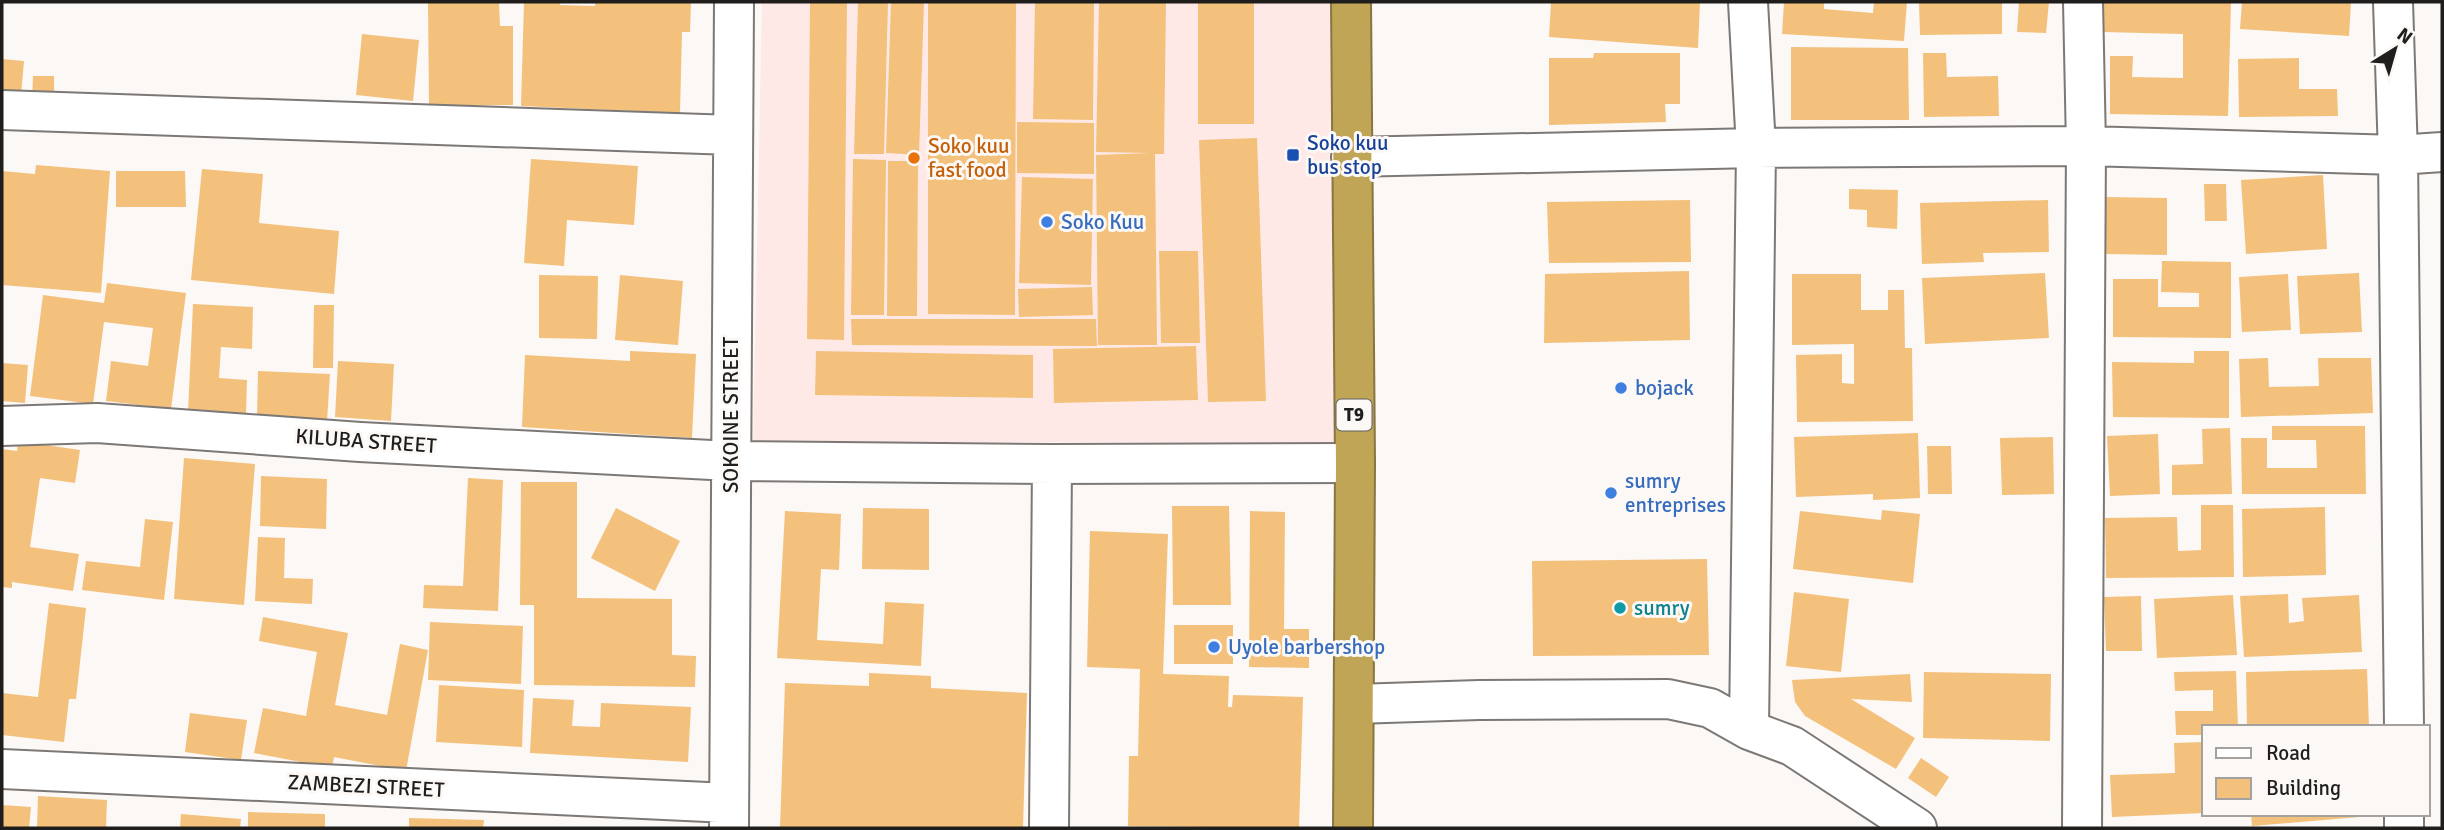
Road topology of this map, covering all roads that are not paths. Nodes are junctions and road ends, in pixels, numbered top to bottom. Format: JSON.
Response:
{"nodes":[{"id":1,"x":734,"y":2,"type":"edge"},
{"id":2,"x":1351,"y":2,"type":"edge"},
{"id":3,"x":1748,"y":2,"type":"edge"},
{"id":4,"x":2083,"y":2,"type":"edge"},
{"id":5,"x":2393,"y":2,"type":"edge"},
{"id":6,"x":2,"y":110,"type":"edge"},
{"id":7,"x":733,"y":135,"type":"junction"},
{"id":8,"x":2086,"y":146,"type":"junction"},
{"id":9,"x":1756,"y":148,"type":"junction"},
{"id":10,"x":2442,"y":152,"type":"edge"},
{"id":11,"x":2398,"y":155,"type":"junction"},
{"id":12,"x":1351,"y":158,"type":"junction"},
{"id":13,"x":2,"y":426,"type":"edge"},
{"id":14,"x":731,"y":461,"type":"junction"},
{"id":15,"x":1354,"y":463,"type":"junction"},
{"id":16,"x":1052,"y":464,"type":"junction"},
{"id":17,"x":1355,"y":704,"type":"junction"},
{"id":18,"x":2404,"y":725,"type":"edge"},
{"id":19,"x":1749,"y":730,"type":"junction"},
{"id":20,"x":2,"y":769,"type":"edge"},
{"id":21,"x":729,"y":816,"type":"edge"},
{"id":22,"x":1049,"y":828,"type":"edge"},
{"id":23,"x":1353,"y":828,"type":"edge"},
{"id":24,"x":1917,"y":828,"type":"edge"},
{"id":25,"x":2082,"y":828,"type":"edge"}],
"edges":[{"from":1,"to":7,"type":"street","name":"SOKOINE STREET"},
{"from":2,"to":12,"type":"highway","number":"T9"},
{"from":3,"to":9,"type":"street"},
{"from":4,"to":8,"type":"street"},
{"from":5,"to":11,"type":"street"},
{"from":6,"to":7,"type":"street"},
{"from":7,"to":14,"type":"street","name":"SOKOINE STREET"},
{"from":8,"to":9,"type":"street"},
{"from":8,"to":11,"type":"street"},
{"from":8,"to":25,"type":"street"},
{"from":9,"to":12,"type":"street"},
{"from":9,"to":19,"type":"street"},
{"from":10,"to":11,"type":"street"},
{"from":11,"to":18,"type":"street"},
{"from":12,"to":15,"type":"highway","number":"T9"},
{"from":13,"to":14,"type":"street","name":"KILUBA STREET"},
{"from":14,"to":16,"type":"street","name":"KILUBA STREET"},
{"from":14,"to":21,"type":"street","name":"SOKOINE STREET"},
{"from":15,"to":16,"type":"street","name":"KILUBA STREET"},
{"from":15,"to":17,"type":"highway","number":"T9"},
{"from":16,"to":22,"type":"street"},
{"from":17,"to":19,"type":"street"},
{"from":17,"to":23,"type":"highway","number":"T9"},
{"from":19,"to":24,"type":"street"},
{"from":20,"to":21,"type":"street","name":"ZAMBEZI STREET"}]}
